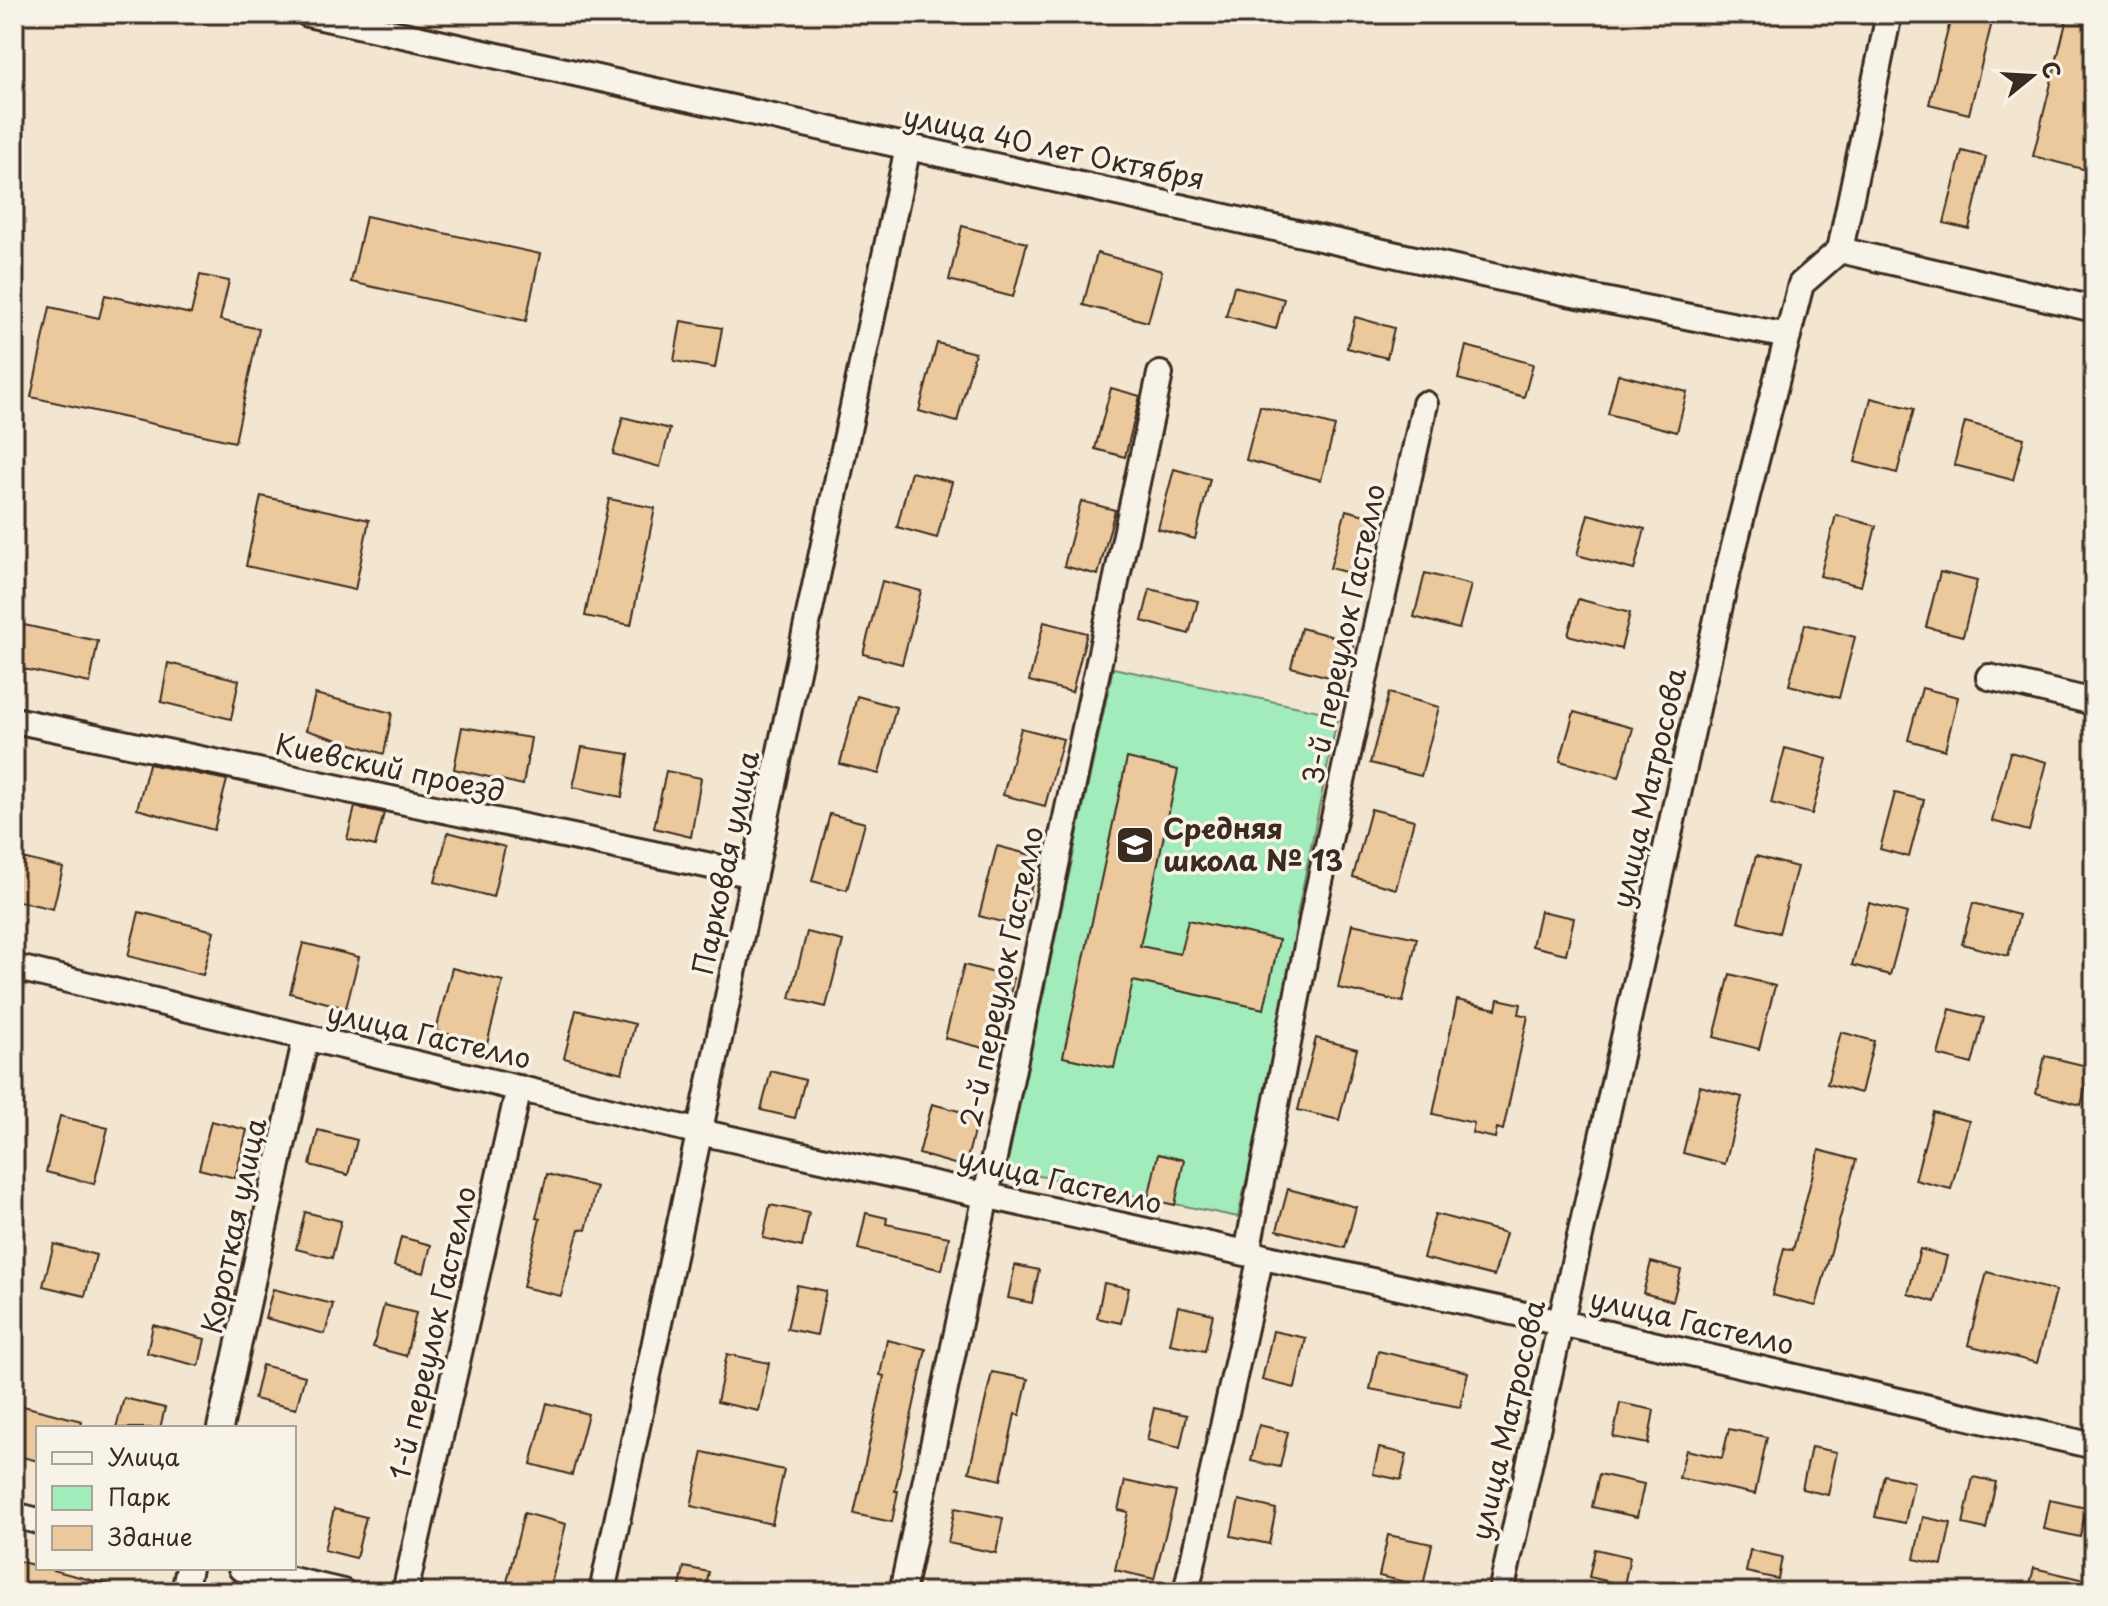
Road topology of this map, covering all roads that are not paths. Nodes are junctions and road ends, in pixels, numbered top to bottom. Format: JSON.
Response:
{"nodes":[{"id":1,"x":308,"y":14,"type":"edge"},
{"id":2,"x":1889,"y":14,"type":"edge"},
{"id":3,"x":908,"y":147,"type":"junction"},
{"id":4,"x":1840,"y":250,"type":"junction"},
{"id":5,"x":2094,"y":309,"type":"edge"},
{"id":6,"x":1788,"y":336,"type":"junction"},
{"id":7,"x":1160,"y":374,"type":"dead end"},
{"id":8,"x":1425,"y":404,"type":"dead end"},
{"id":9,"x":1989,"y":677,"type":"dead end"},
{"id":10,"x":2094,"y":702,"type":"edge"},
{"id":11,"x":14,"y":720,"type":"edge"},
{"id":12,"x":754,"y":875,"type":"junction"},
{"id":13,"x":14,"y":967,"type":"edge"},
{"id":14,"x":306,"y":1037,"type":"junction"},
{"id":15,"x":519,"y":1088,"type":"junction"},
{"id":16,"x":700,"y":1132,"type":"junction"},
{"id":17,"x":986,"y":1195,"type":"junction"},
{"id":18,"x":1254,"y":1255,"type":"junction"},
{"id":19,"x":1561,"y":1323,"type":"junction"},
{"id":20,"x":220,"y":1426,"type":"edge"},
{"id":21,"x":2094,"y":1446,"type":"edge"},
{"id":22,"x":14,"y":1515,"type":"edge"},
{"id":23,"x":36,"y":1520,"type":"edge"},
{"id":24,"x":189,"y":1570,"type":"edge"},
{"id":25,"x":250,"y":1570,"type":"edge"},
{"id":26,"x":184,"y":1592,"type":"edge"},
{"id":27,"x":343,"y":1592,"type":"edge"},
{"id":28,"x":405,"y":1592,"type":"edge"},
{"id":29,"x":602,"y":1592,"type":"edge"},
{"id":30,"x":902,"y":1592,"type":"edge"},
{"id":31,"x":1186,"y":1592,"type":"edge"},
{"id":32,"x":1501,"y":1592,"type":"edge"}],
"edges":[{"from":1,"to":3,"type":"street","name":"улица 40 лет Октября"},
{"from":2,"to":4,"type":"street"},
{"from":3,"to":6,"type":"street","name":"улица 40 лет Октября"},
{"from":3,"to":12,"type":"street","name":"Парковая улица"},
{"from":4,"to":5,"type":"street"},
{"from":4,"to":6,"type":"street","name":"улица Матросова"},
{"from":6,"to":19,"type":"street","name":"улица Матросова"},
{"from":7,"to":17,"type":"street","name":"2-й переулок Гастелло"},
{"from":8,"to":18,"type":"street","name":"3-й переулок Гастелло"},
{"from":9,"to":10,"type":"street"},
{"from":11,"to":12,"type":"street","name":"Киевский проезд"},
{"from":12,"to":16,"type":"street","name":"Парковая улица"},
{"from":13,"to":14,"type":"street","name":"улица Гастелло"},
{"from":14,"to":15,"type":"street","name":"улица Гастелло"},
{"from":14,"to":20,"type":"street","name":"Короткая улица"},
{"from":15,"to":16,"type":"street","name":"улица Гастелло"},
{"from":15,"to":28,"type":"street","name":"1-й переулок Гастелло"},
{"from":16,"to":17,"type":"street","name":"улица Гастелло"},
{"from":16,"to":29,"type":"street","name":"Парковая улица"},
{"from":17,"to":18,"type":"street","name":"улица Гастелло"},
{"from":17,"to":30,"type":"street","name":"2-й переулок Гастелло"},
{"from":18,"to":19,"type":"street","name":"улица Гастелло"},
{"from":18,"to":31,"type":"street","name":"3-й переулок Гастелло"},
{"from":19,"to":21,"type":"street","name":"улица Гастелло"},
{"from":19,"to":32,"type":"street","name":"улица Матросова"},
{"from":22,"to":23,"type":"street"},
{"from":24,"to":26,"type":"street"},
{"from":25,"to":27,"type":"street"}]}
